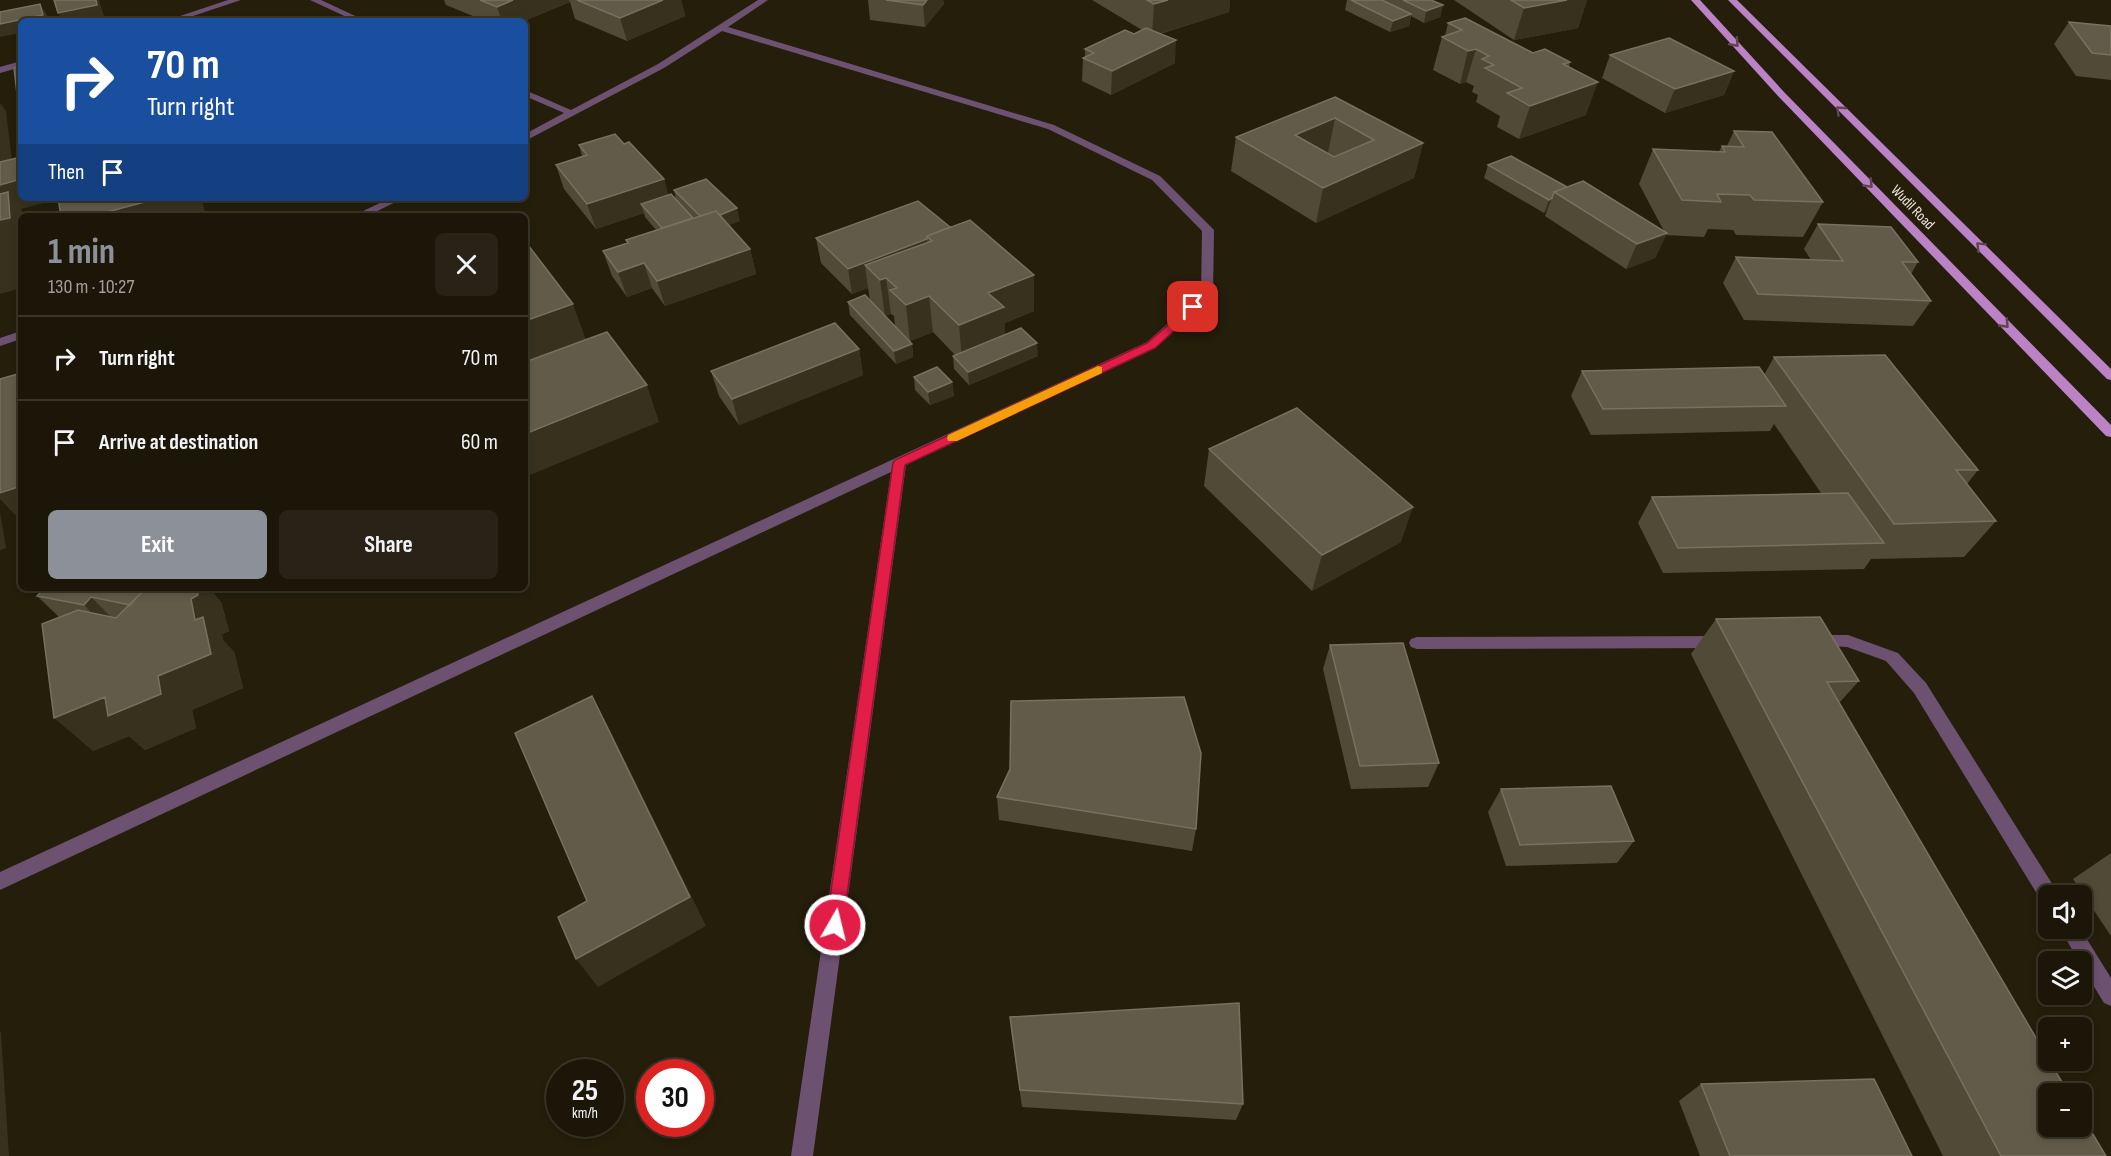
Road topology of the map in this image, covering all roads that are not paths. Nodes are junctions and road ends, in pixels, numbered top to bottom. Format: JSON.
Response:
{"nodes":[{"id":1,"x":237,"y":0,"type":"edge"},
{"id":2,"x":314,"y":0,"type":"edge"},
{"id":3,"x":764,"y":0,"type":"edge"},
{"id":4,"x":1695,"y":0,"type":"edge"},
{"id":5,"x":1732,"y":0,"type":"edge"},
{"id":6,"x":179,"y":18,"type":"edge"},
{"id":7,"x":355,"y":18,"type":"edge"},
{"id":8,"x":721,"y":28,"type":"junction"},
{"id":9,"x":18,"y":65,"type":"edge"},
{"id":10,"x":0,"y":70,"type":"edge"},
{"id":11,"x":528,"y":94,"type":"edge"},
{"id":12,"x":571,"y":113,"type":"junction"},
{"id":13,"x":528,"y":136,"type":"edge"},
{"id":14,"x":392,"y":201,"type":"edge"},
{"id":15,"x":365,"y":213,"type":"edge"},
{"id":16,"x":18,"y":336,"type":"edge"},
{"id":17,"x":0,"y":342,"type":"edge"},
{"id":18,"x":2111,"y":376,"type":"edge"},
{"id":19,"x":2111,"y":433,"type":"edge"},
{"id":20,"x":899,"y":463,"type":"junction"},
{"id":21,"x":1740,"y":641,"type":"edge"},
{"id":22,"x":1800,"y":641,"type":"edge"},
{"id":23,"x":1417,"y":643,"type":"dead end"},
{"id":24,"x":0,"y":881,"type":"edge"},
{"id":25,"x":2042,"y":885,"type":"edge"},
{"id":26,"x":2076,"y":939,"type":"edge"},
{"id":27,"x":2111,"y":996,"type":"edge"},
{"id":28,"x":802,"y":1156,"type":"edge"}],
"edges":[{"from":1,"to":6,"type":"street"},
{"from":2,"to":7,"type":"street"},
{"from":3,"to":8,"type":"street"},
{"from":4,"to":19,"type":"main road","name":"Wudil Road","one_way":true},
{"from":18,"to":5,"type":"main road","name":"Wudil Road","one_way":true},
{"from":8,"to":12,"type":"street"},
{"from":8,"to":20,"type":"street"},
{"from":9,"to":10,"type":"street"},
{"from":11,"to":12,"type":"street"},
{"from":12,"to":13,"type":"street"},
{"from":14,"to":15,"type":"street"},
{"from":16,"to":17,"type":"street"},
{"from":20,"to":24,"type":"street"},
{"from":20,"to":28,"type":"street"},
{"from":21,"to":23,"type":"street"},
{"from":22,"to":25,"type":"street"},
{"from":26,"to":27,"type":"street"}]}
